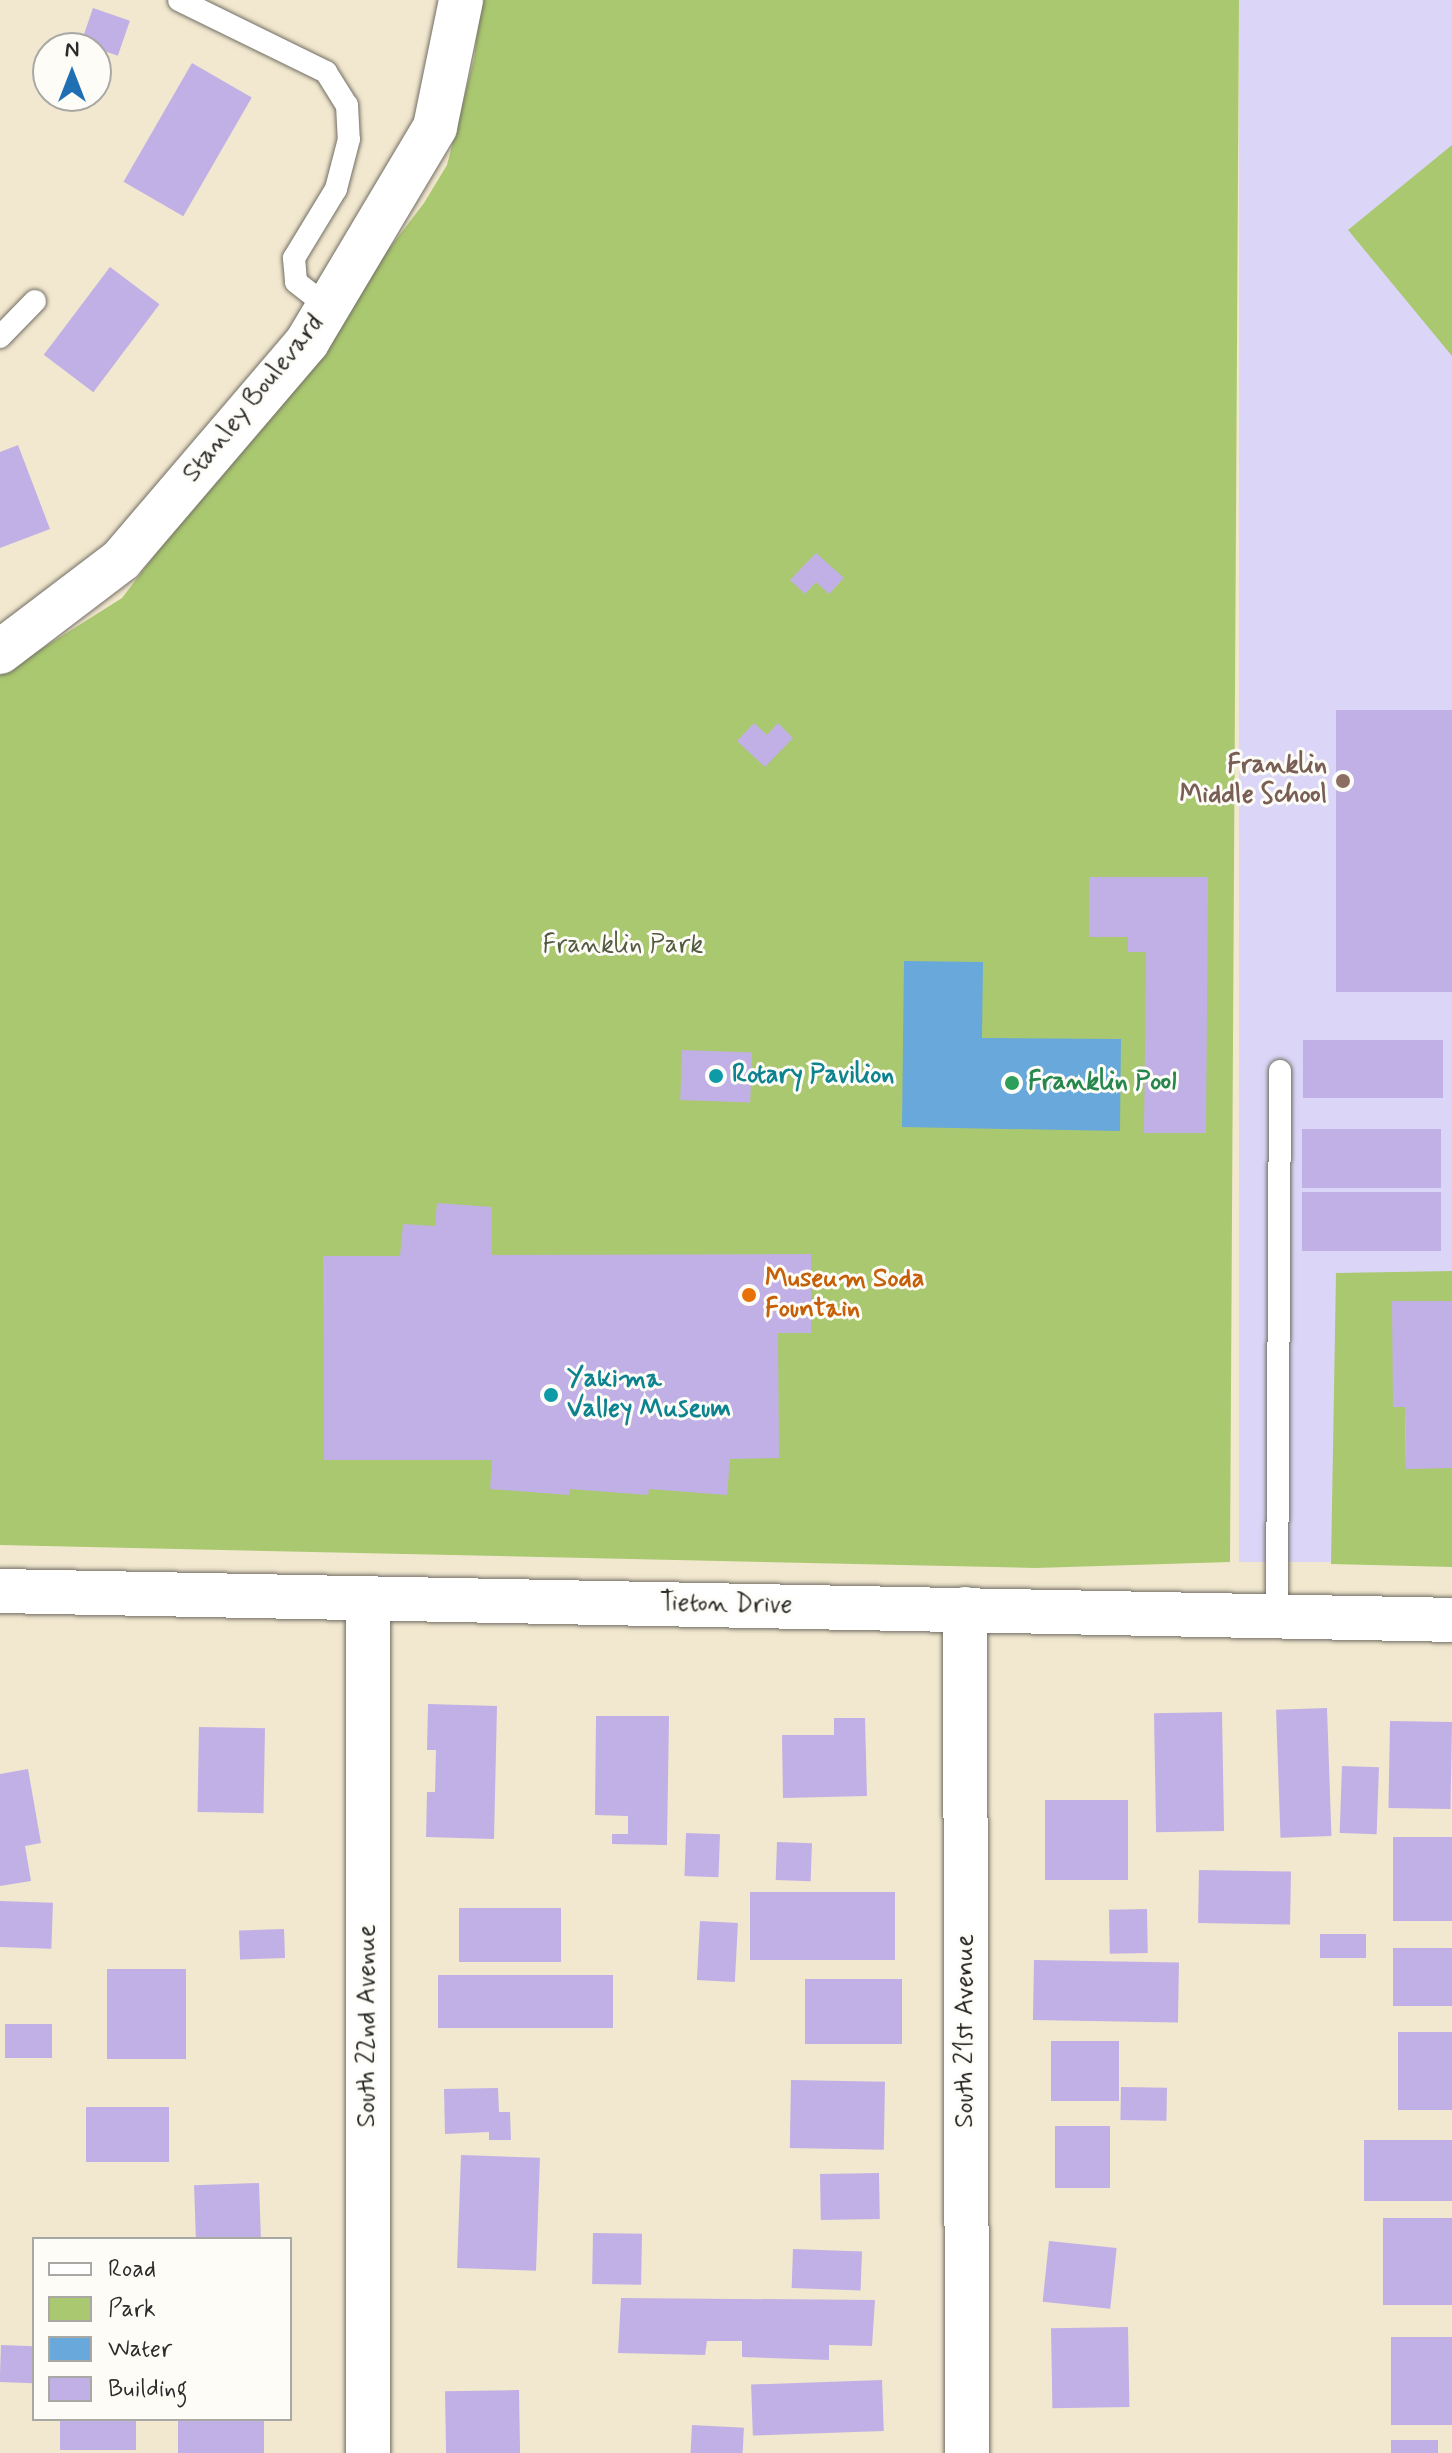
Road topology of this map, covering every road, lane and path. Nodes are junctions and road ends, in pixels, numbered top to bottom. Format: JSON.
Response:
{"nodes":[{"id":1,"x":179,"y":0,"type":"edge"},
{"id":2,"x":461,"y":0,"type":"edge"},
{"id":3,"x":35,"y":301,"type":"dead end"},
{"id":4,"x":328,"y":307,"type":"junction"},
{"id":5,"x":0,"y":337,"type":"edge"},
{"id":6,"x":0,"y":652,"type":"edge"},
{"id":7,"x":1280,"y":1071,"type":"dead end"},
{"id":8,"x":0,"y":1591,"type":"edge"},
{"id":9,"x":368,"y":1599,"type":"junction"},
{"id":10,"x":965,"y":1609,"type":"junction"},
{"id":11,"x":1277,"y":1614,"type":"junction"},
{"id":12,"x":1452,"y":1620,"type":"edge"},
{"id":13,"x":368,"y":2453,"type":"edge"},
{"id":14,"x":967,"y":2453,"type":"edge"}],
"edges":[{"from":1,"to":4,"type":"lane"},
{"from":2,"to":4,"type":"street","name":"Stanley Boulevard"},
{"from":3,"to":5,"type":"lane"},
{"from":4,"to":6,"type":"street","name":"Stanley Boulevard"},
{"from":7,"to":11,"type":"lane"},
{"from":8,"to":9,"type":"street","name":"Tieton Drive"},
{"from":9,"to":10,"type":"street","name":"Tieton Drive"},
{"from":9,"to":13,"type":"street","name":"South 22nd Avenue"},
{"from":10,"to":11,"type":"street","name":"Tieton Drive"},
{"from":10,"to":14,"type":"street","name":"South 21st Avenue"},
{"from":11,"to":12,"type":"street","name":"Tieton Drive"}]}
